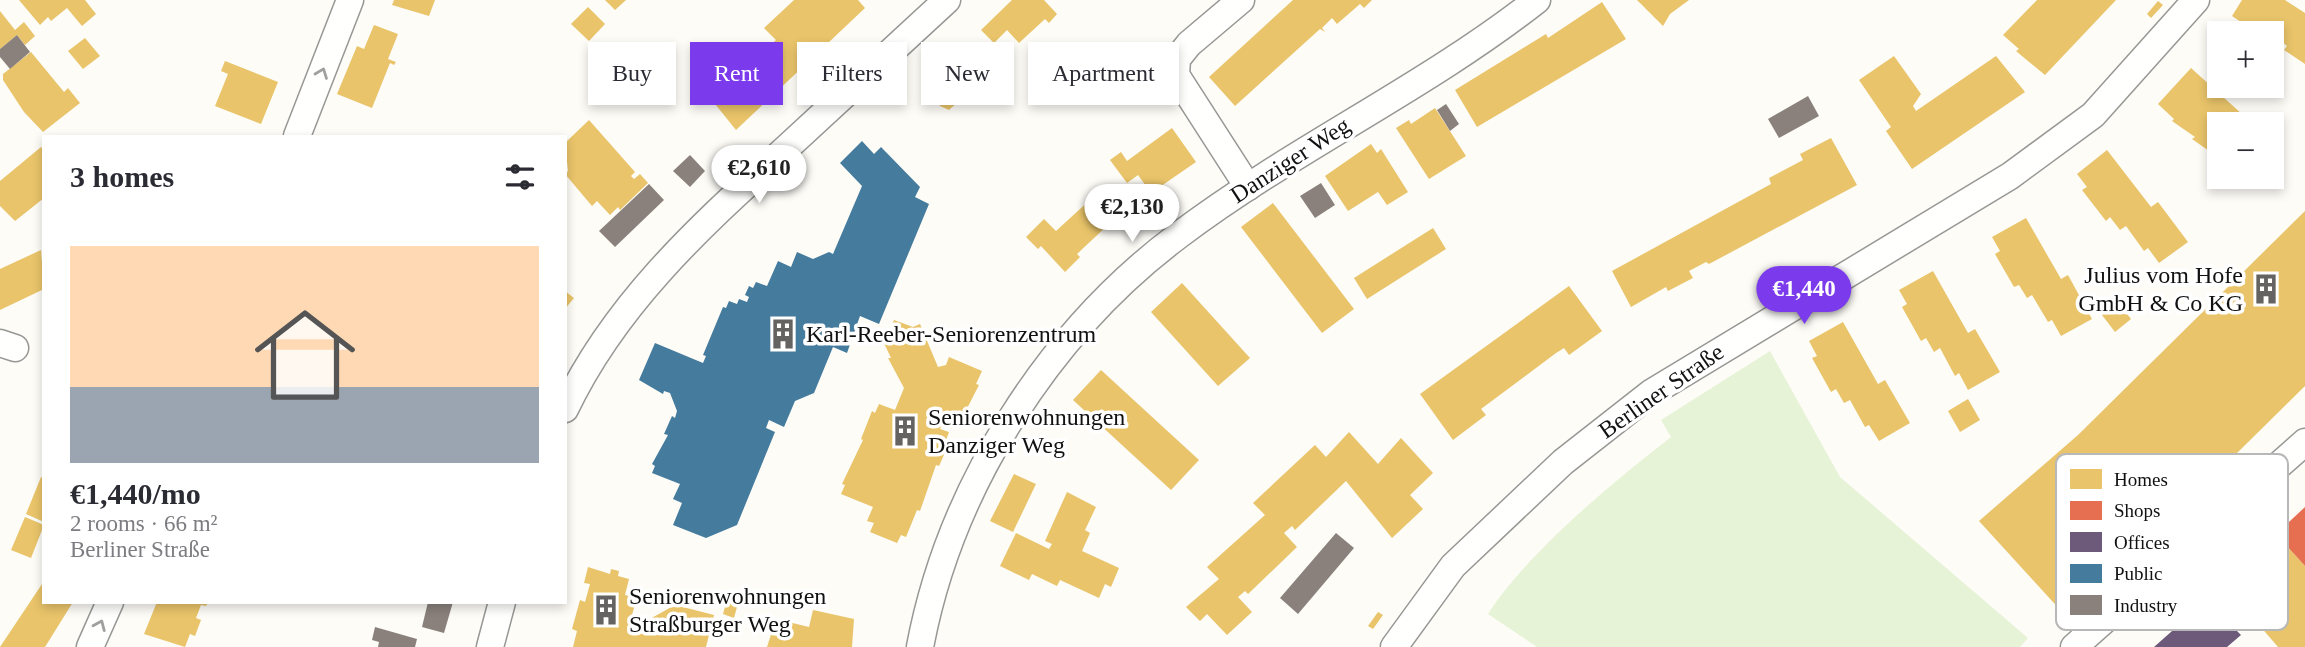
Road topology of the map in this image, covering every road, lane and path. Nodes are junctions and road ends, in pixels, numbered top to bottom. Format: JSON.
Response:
{"nodes":[{"id":1,"x":350,"y":0,"type":"edge"},
{"id":2,"x":947,"y":0,"type":"edge"},
{"id":3,"x":1241,"y":0,"type":"edge"},
{"id":4,"x":1537,"y":0,"type":"edge"},
{"id":5,"x":2196,"y":0,"type":"edge"},
{"id":6,"x":297,"y":135,"type":"edge"},
{"id":7,"x":1248,"y":187,"type":"junction"},
{"id":8,"x":567,"y":405,"type":"edge"},
{"id":9,"x":2305,"y":442,"type":"edge"},
{"id":10,"x":2288,"y":457,"type":"edge"},
{"id":11,"x":109,"y":604,"type":"edge"},
{"id":12,"x":501,"y":604,"type":"edge"},
{"id":13,"x":2093,"y":630,"type":"edge"},
{"id":14,"x":90,"y":647,"type":"edge"},
{"id":15,"x":490,"y":647,"type":"edge"},
{"id":16,"x":920,"y":647,"type":"edge"},
{"id":17,"x":1394,"y":647,"type":"edge"},
{"id":18,"x":2074,"y":647,"type":"edge"}],
"edges":[{"from":6,"to":1,"type":"street","one_way":true},
{"from":2,"to":8,"type":"street"},
{"from":3,"to":7,"type":"street"},
{"from":4,"to":7,"type":"street","name":"Danziger Weg"},
{"from":5,"to":17,"type":"street","name":"Berliner Straße"},
{"from":7,"to":16,"type":"street","name":"Danziger Weg"},
{"from":9,"to":10,"type":"street"},
{"from":14,"to":11,"type":"street","one_way":true},
{"from":12,"to":15,"type":"street"},
{"from":13,"to":18,"type":"street"}]}
